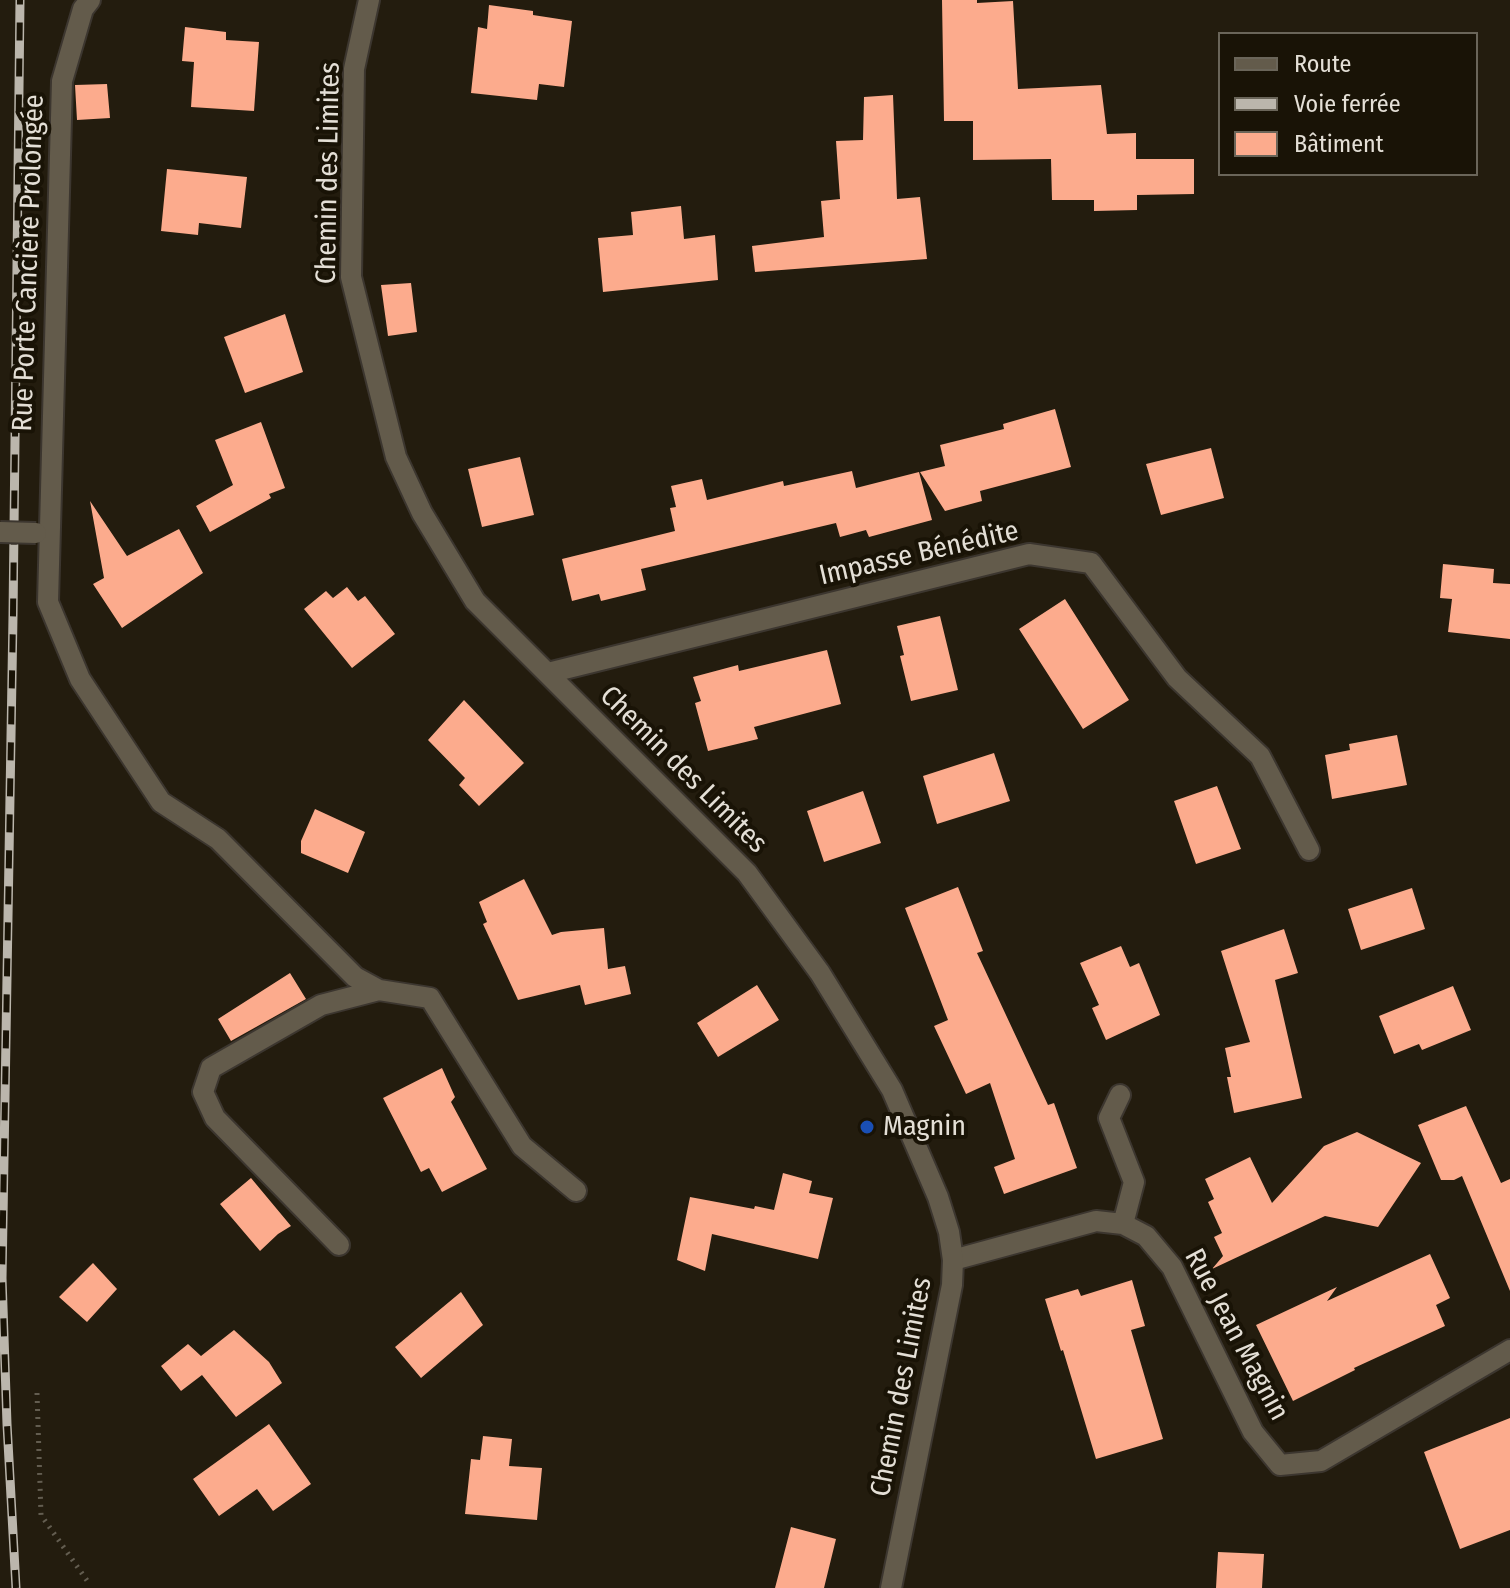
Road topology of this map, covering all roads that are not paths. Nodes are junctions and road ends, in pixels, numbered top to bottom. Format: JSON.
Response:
{"nodes":[{"id":1,"x":90,"y":0,"type":"edge"},
{"id":2,"x":369,"y":0,"type":"edge"},
{"id":3,"x":0,"y":532,"type":"edge"},
{"id":4,"x":43,"y":533,"type":"junction"},
{"id":5,"x":548,"y":673,"type":"junction"},
{"id":6,"x":1309,"y":850,"type":"dead end"},
{"id":7,"x":379,"y":990,"type":"junction"},
{"id":8,"x":1120,"y":1095,"type":"dead end"},
{"id":9,"x":576,"y":1191,"type":"dead end"},
{"id":10,"x":1123,"y":1224,"type":"junction"},
{"id":11,"x":339,"y":1245,"type":"dead end"},
{"id":12,"x":953,"y":1260,"type":"junction"},
{"id":13,"x":1510,"y":1350,"type":"edge"},
{"id":14,"x":891,"y":1588,"type":"edge"}],
"edges":[{"from":1,"to":4,"type":"street","name":"Rue Porte Cancière Prolongée"},
{"from":2,"to":5,"type":"street","name":"Chemin des Limites"},
{"from":3,"to":4,"type":"street","bridge":true},
{"from":4,"to":7,"type":"street","name":"Rue Porte Cancière Prolongée"},
{"from":5,"to":6,"type":"street","name":"Impasse Bénédite"},
{"from":5,"to":12,"type":"street","name":"Chemin des Limites"},
{"from":7,"to":9,"type":"street","name":"Rue Porte Cancière Prolongée"},
{"from":7,"to":11,"type":"street"},
{"from":8,"to":10,"type":"street"},
{"from":10,"to":12,"type":"street"},
{"from":10,"to":13,"type":"street","name":"Rue Jean Magnin"},
{"from":12,"to":14,"type":"street","name":"Chemin des Limites"}]}
